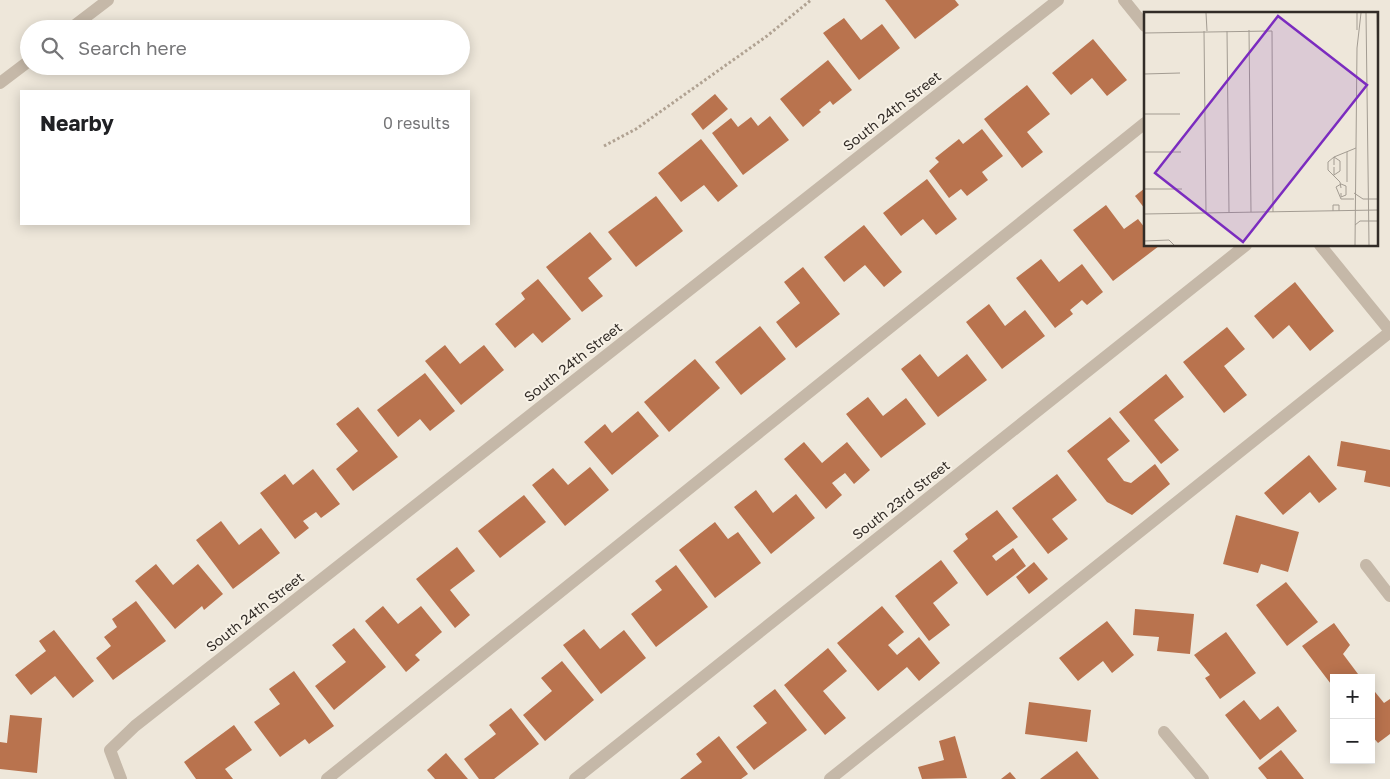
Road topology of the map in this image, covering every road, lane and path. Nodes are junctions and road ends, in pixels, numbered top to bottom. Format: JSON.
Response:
{"nodes":[{"id":1,"x":108,"y":0,"type":"edge"},
{"id":2,"x":811,"y":0,"type":"edge"},
{"id":3,"x":1058,"y":0,"type":"edge"},
{"id":4,"x":1124,"y":0,"type":"edge"},
{"id":5,"x":82,"y":20,"type":"edge"},
{"id":6,"x":1144,"y":25,"type":"edge"},
{"id":7,"x":20,"y":68,"type":"edge"},
{"id":8,"x":0,"y":83,"type":"edge"},
{"id":9,"x":1144,"y":124,"type":"edge"},
{"id":10,"x":604,"y":146,"type":"dead end"},
{"id":11,"x":1245,"y":246,"type":"edge"},
{"id":12,"x":1321,"y":246,"type":"edge"},
{"id":13,"x":1390,"y":332,"type":"edge"},
{"id":14,"x":1366,"y":565,"type":"dead end"},
{"id":15,"x":1390,"y":596,"type":"edge"},
{"id":16,"x":1164,"y":732,"type":"dead end"},
{"id":17,"x":121,"y":779,"type":"edge"},
{"id":18,"x":327,"y":779,"type":"edge"},
{"id":19,"x":575,"y":779,"type":"edge"},
{"id":20,"x":830,"y":779,"type":"edge"},
{"id":21,"x":1203,"y":779,"type":"edge"}],
"edges":[{"from":1,"to":5,"type":"street"},
{"from":2,"to":10,"type":"path"},
{"from":3,"to":17,"type":"street","name":"South 24th Street"},
{"from":4,"to":6,"type":"street"},
{"from":7,"to":8,"type":"street"},
{"from":9,"to":18,"type":"street"},
{"from":11,"to":19,"type":"street","name":"South 23rd Street"},
{"from":12,"to":13,"type":"street"},
{"from":13,"to":20,"type":"street"},
{"from":14,"to":15,"type":"street"},
{"from":16,"to":21,"type":"street"}]}
